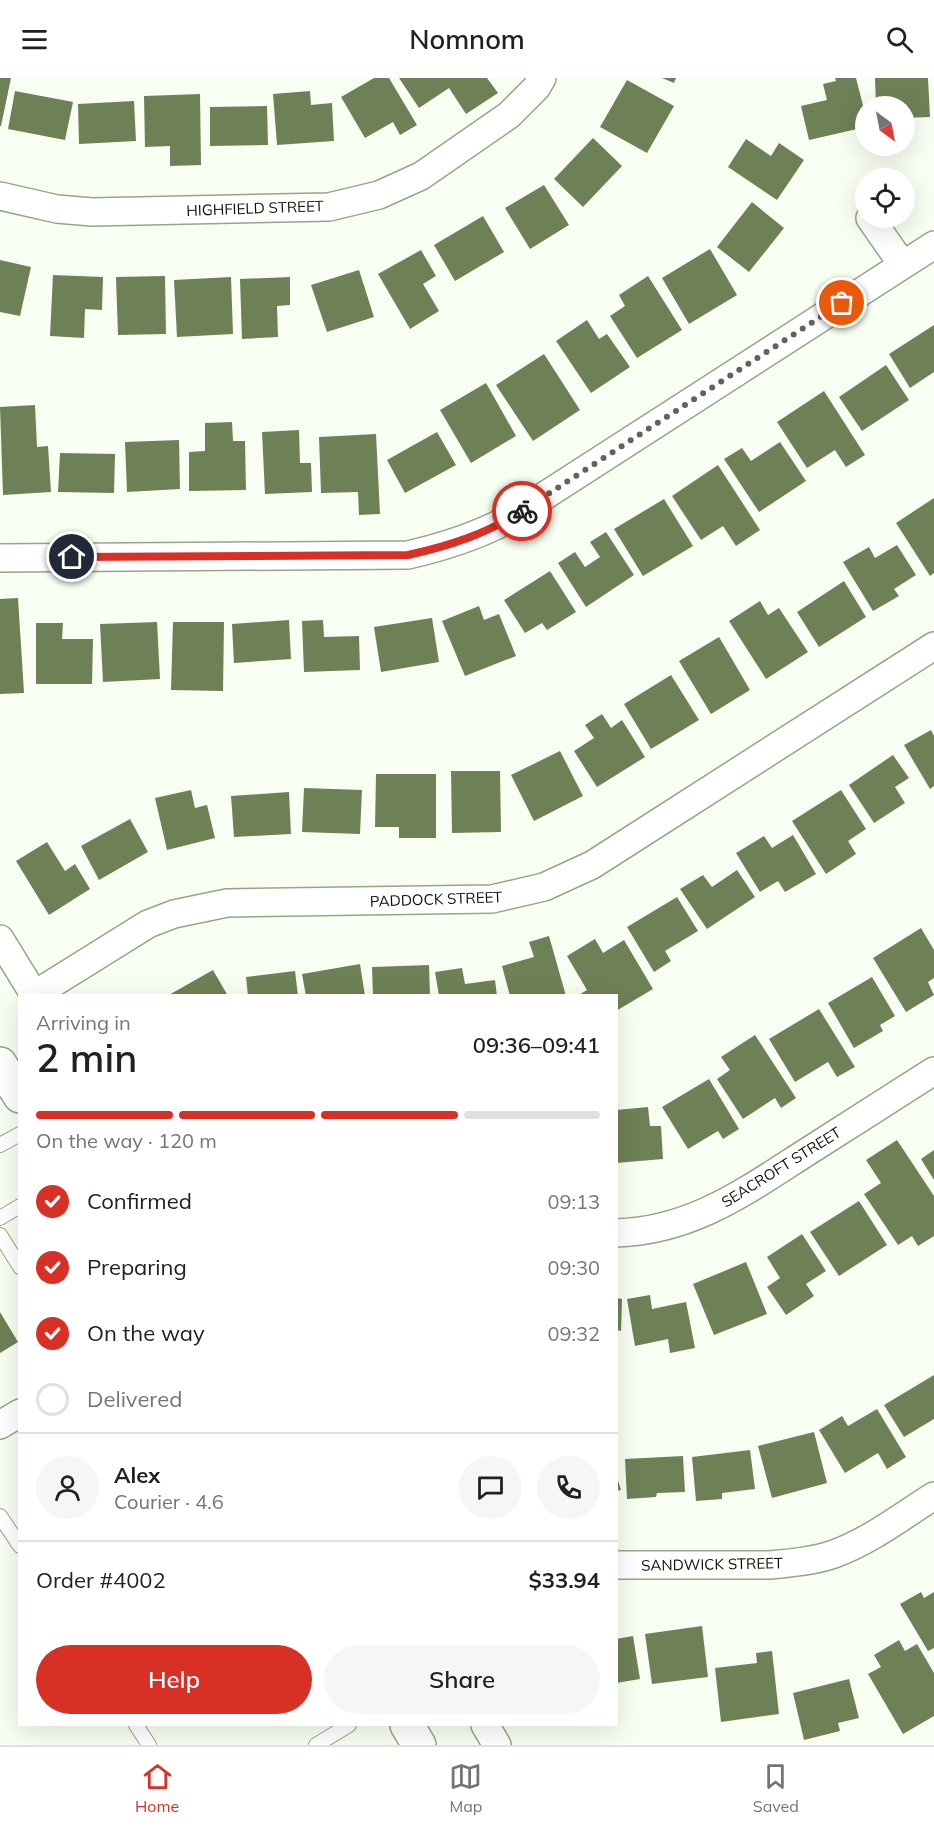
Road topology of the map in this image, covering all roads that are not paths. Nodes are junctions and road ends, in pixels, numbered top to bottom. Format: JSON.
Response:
{"nodes":[{"id":1,"x":543,"y":78,"type":"edge"},
{"id":2,"x":0,"y":196,"type":"edge"},
{"id":3,"x":877,"y":228,"type":"edge"},
{"id":4,"x":934,"y":245,"type":"edge"},
{"id":5,"x":902,"y":264,"type":"junction"},
{"id":6,"x":0,"y":558,"type":"edge"},
{"id":7,"x":934,"y":646,"type":"edge"},
{"id":8,"x":0,"y":939,"type":"edge"},
{"id":9,"x":34,"y":994,"type":"edge"},
{"id":10,"x":37,"y":994,"type":"edge"},
{"id":11,"x":0,"y":1064,"type":"edge"},
{"id":12,"x":934,"y":1071,"type":"edge"},
{"id":13,"x":18,"y":1093,"type":"edge"},
{"id":14,"x":18,"y":1135,"type":"edge"},
{"id":15,"x":0,"y":1145,"type":"edge"},
{"id":16,"x":18,"y":1207,"type":"edge"},
{"id":17,"x":0,"y":1218,"type":"edge"},
{"id":18,"x":618,"y":1233,"type":"edge"},
{"id":19,"x":0,"y":1236,"type":"edge"},
{"id":20,"x":18,"y":1264,"type":"edge"},
{"id":21,"x":18,"y":1414,"type":"edge"},
{"id":22,"x":0,"y":1425,"type":"edge"},
{"id":23,"x":934,"y":1496,"type":"edge"},
{"id":24,"x":0,"y":1516,"type":"edge"},
{"id":25,"x":18,"y":1543,"type":"edge"},
{"id":26,"x":618,"y":1565,"type":"edge"},
{"id":27,"x":137,"y":1726,"type":"edge"},
{"id":28,"x":347,"y":1726,"type":"edge"},
{"id":29,"x":408,"y":1726,"type":"edge"},
{"id":30,"x":486,"y":1726,"type":"edge"},
{"id":31,"x":149,"y":1745,"type":"edge"},
{"id":32,"x":316,"y":1745,"type":"edge"},
{"id":33,"x":419,"y":1745,"type":"edge"},
{"id":34,"x":497,"y":1745,"type":"edge"}],
"edges":[{"from":1,"to":2,"type":"street","name":"HIGHFIELD STREET"},
{"from":3,"to":5,"type":"street"},
{"from":4,"to":5,"type":"street"},
{"from":5,"to":6,"type":"street"},
{"from":7,"to":10,"type":"street","name":"PADDOCK STREET"},
{"from":8,"to":9,"type":"street"},
{"from":11,"to":13,"type":"main road"},
{"from":12,"to":18,"type":"street","name":"SEACROFT STREET"},
{"from":14,"to":15,"type":"lane"},
{"from":16,"to":17,"type":"lane"},
{"from":19,"to":20,"type":"lane"},
{"from":21,"to":22,"type":"street"},
{"from":23,"to":26,"type":"street","name":"SANDWICK STREET"},
{"from":24,"to":25,"type":"lane"},
{"from":27,"to":31,"type":"lane"},
{"from":28,"to":32,"type":"lane"},
{"from":29,"to":33,"type":"main road"},
{"from":30,"to":34,"type":"street"}]}
